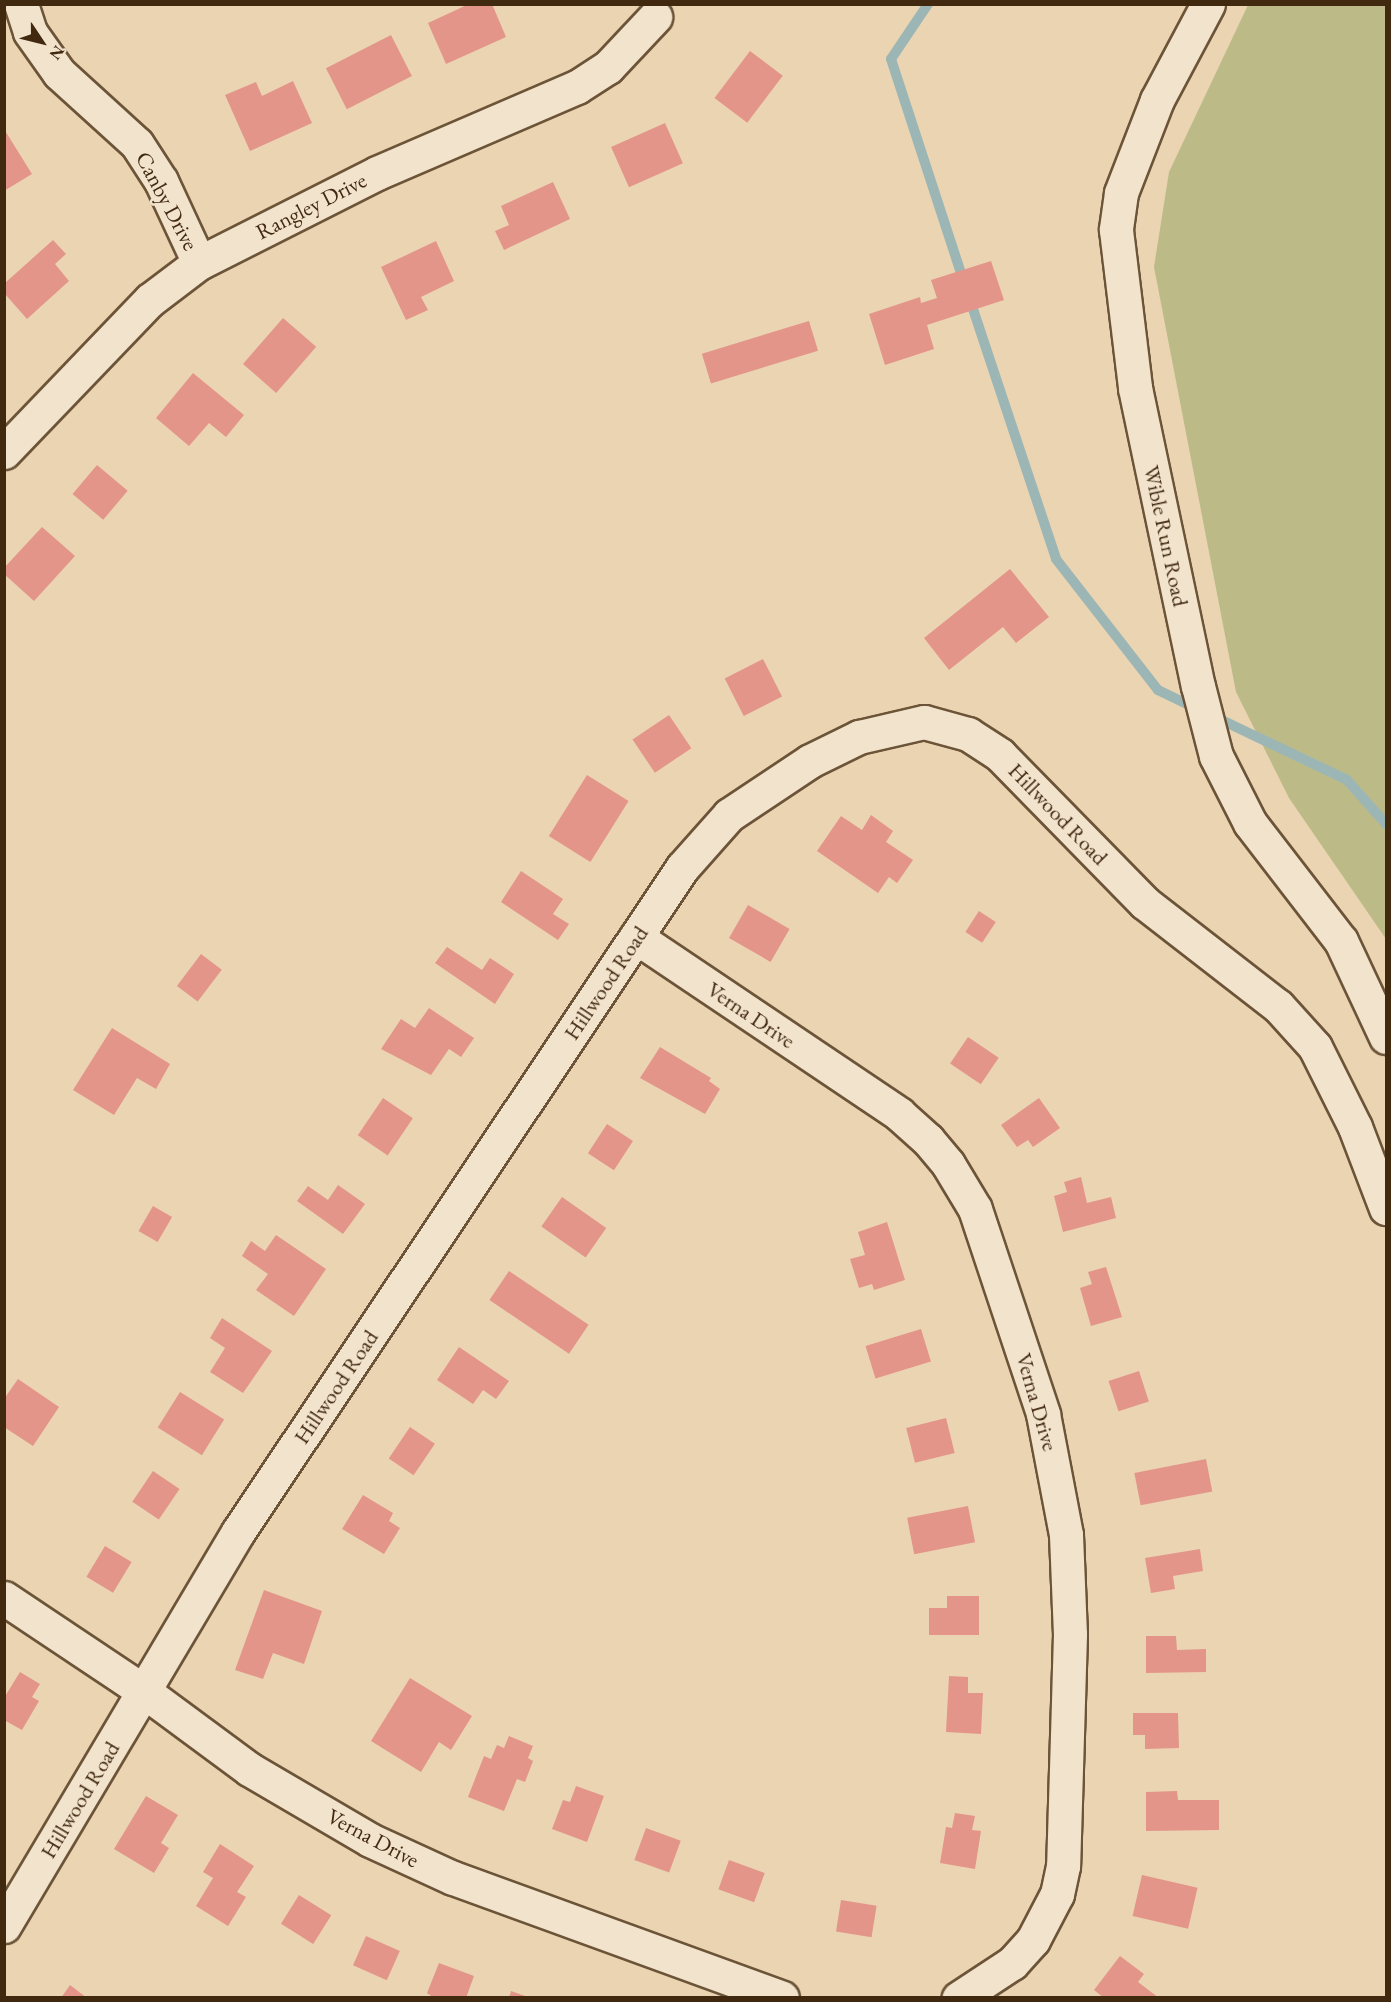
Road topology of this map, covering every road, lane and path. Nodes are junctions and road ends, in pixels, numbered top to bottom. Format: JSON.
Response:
{"nodes":[{"id":1,"x":21,"y":4,"type":"edge"},
{"id":2,"x":1208,"y":4,"type":"edge"},
{"id":3,"x":655,"y":17,"type":"dead end"},
{"id":4,"x":200,"y":263,"type":"junction"},
{"id":5,"x":4,"y":452,"type":"edge"},
{"id":6,"x":636,"y":938,"type":"junction"},
{"id":7,"x":1386,"y":1037,"type":"edge"},
{"id":8,"x":1386,"y":1209,"type":"edge"},
{"id":9,"x":4,"y":1598,"type":"edge"},
{"id":10,"x":145,"y":1692,"type":"junction"},
{"id":11,"x":4,"y":1926,"type":"edge"},
{"id":12,"x":782,"y":1998,"type":"edge"},
{"id":13,"x":959,"y":1998,"type":"edge"}],
"edges":[{"from":1,"to":4,"type":"street","name":"Canby Drive"},
{"from":2,"to":7,"type":"street","name":"Wible Run Road"},
{"from":3,"to":4,"type":"street","name":"Rangley Drive"},
{"from":4,"to":5,"type":"street","name":"Rangley Drive"},
{"from":6,"to":8,"type":"street","name":"Hillwood Road"},
{"from":6,"to":10,"type":"street","name":"Hillwood Road"},
{"from":6,"to":13,"type":"street","name":"Verna Drive"},
{"from":9,"to":10,"type":"street","name":"Verna Drive"},
{"from":10,"to":11,"type":"street","name":"Hillwood Road"},
{"from":10,"to":12,"type":"street","name":"Verna Drive"}]}
